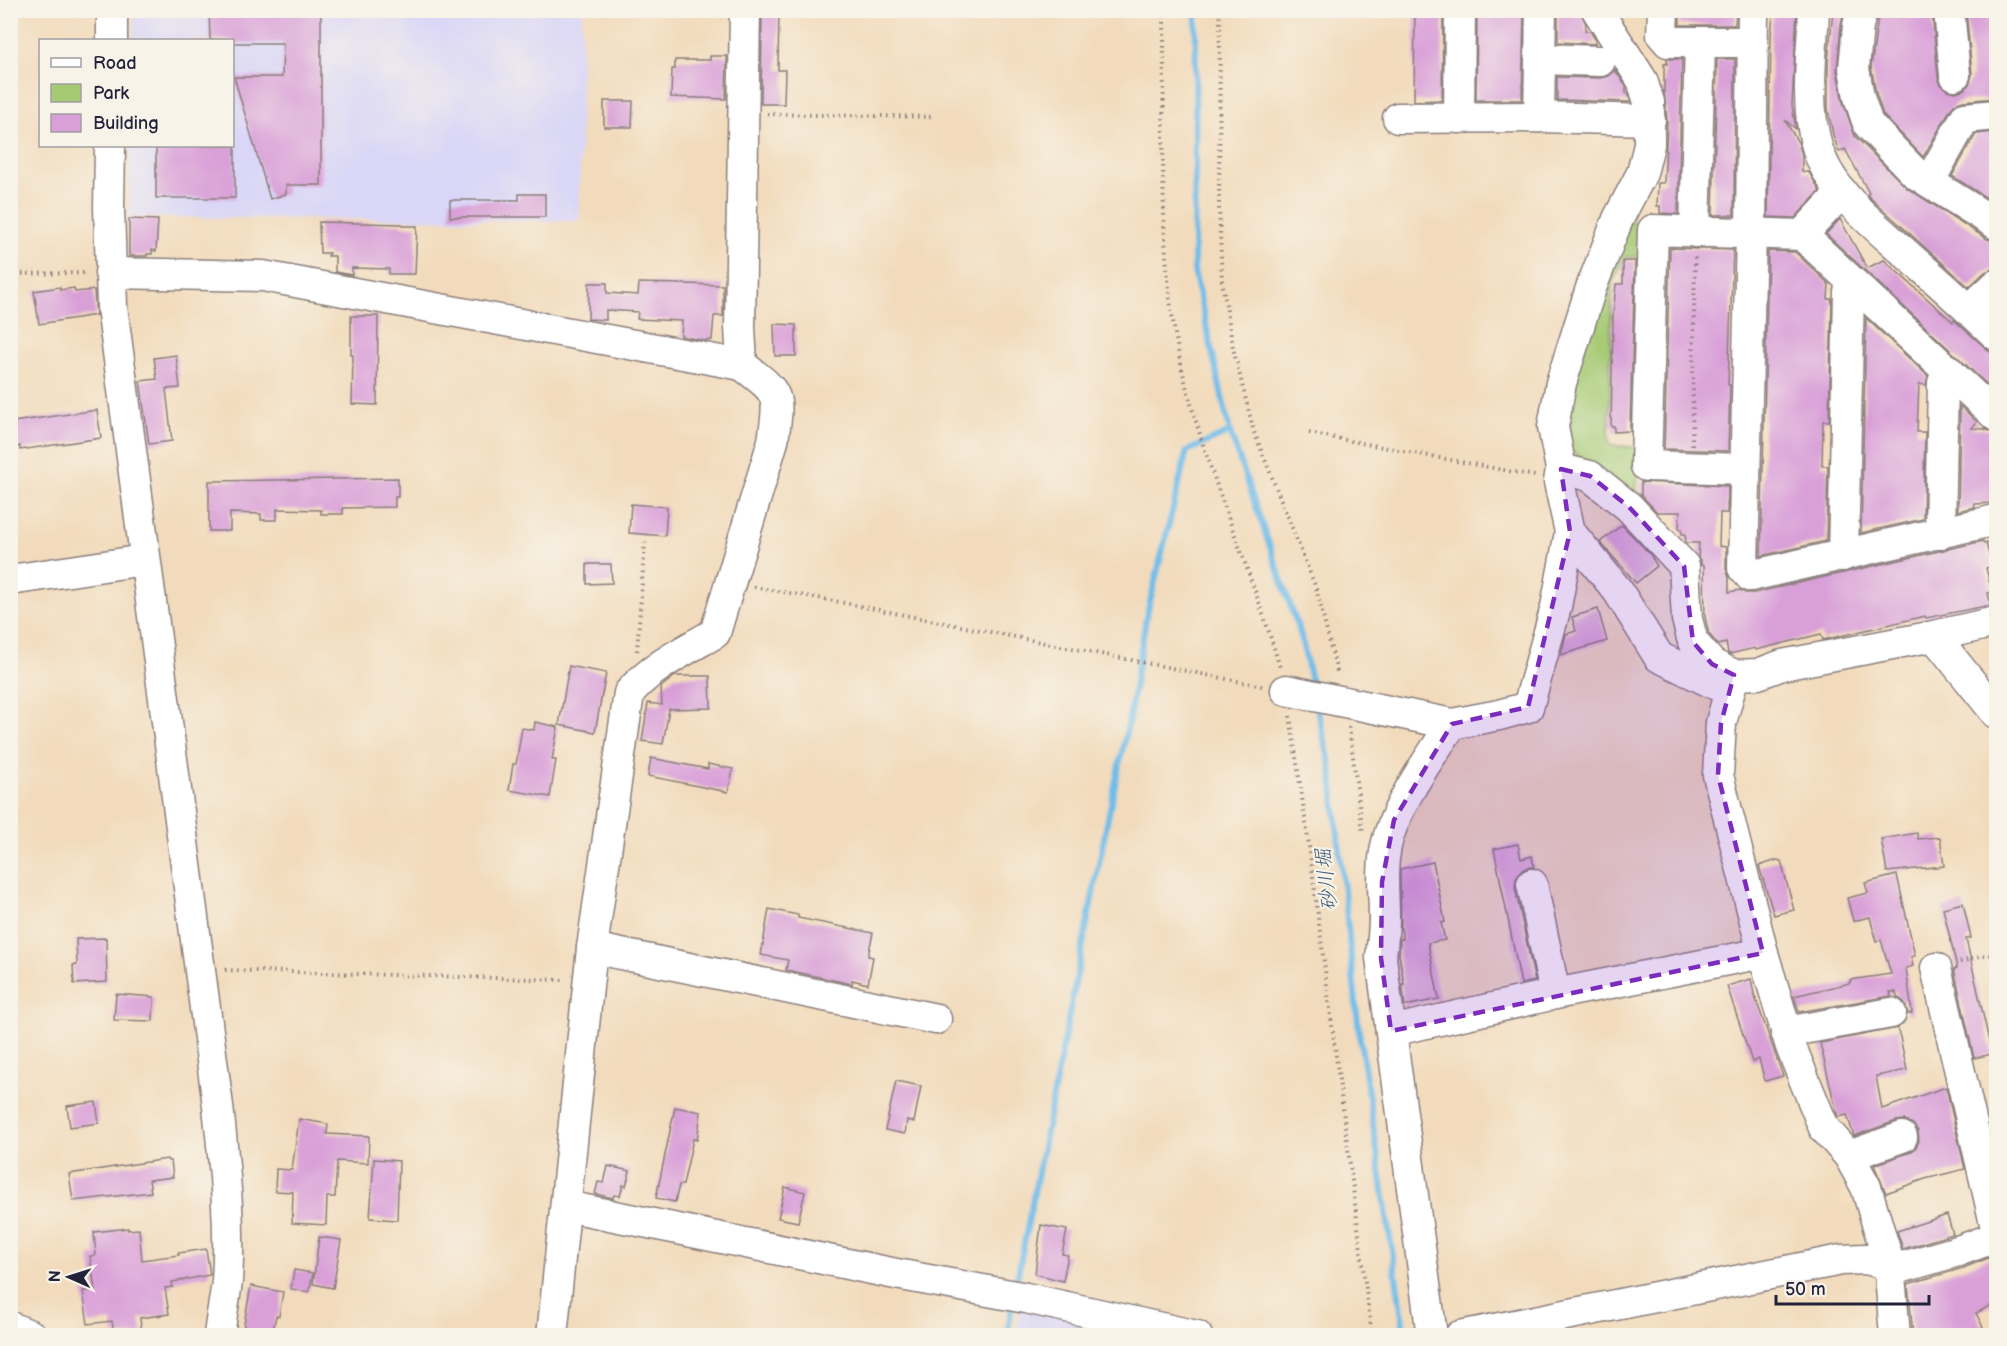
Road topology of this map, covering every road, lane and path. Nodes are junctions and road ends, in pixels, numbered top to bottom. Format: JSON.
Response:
{"nodes":[{"id":1,"x":112,"y":10,"type":"edge"},
{"id":2,"x":746,"y":10,"type":"edge"},
{"id":3,"x":1164,"y":10,"type":"edge"},
{"id":4,"x":1220,"y":10,"type":"edge"},
{"id":5,"x":1460,"y":10,"type":"edge"},
{"id":6,"x":1541,"y":10,"type":"edge"},
{"id":7,"x":1597,"y":10,"type":"edge"},
{"id":8,"x":1663,"y":10,"type":"edge"},
{"id":9,"x":1753,"y":10,"type":"edge"},
{"id":10,"x":1814,"y":10,"type":"edge"},
{"id":11,"x":1862,"y":10,"type":"edge"},
{"id":12,"x":1949,"y":10,"type":"edge"},
{"id":13,"x":112,"y":39,"type":"edge"},
{"id":14,"x":1700,"y":42,"type":"junction"},
{"id":15,"x":1752,"y":42,"type":"junction"},
{"id":16,"x":1540,"y":58,"type":"junction"},
{"id":17,"x":1600,"y":61,"type":"dead end"},
{"id":18,"x":1955,"y":75,"type":"dead end"},
{"id":19,"x":744,"y":113,"type":"junction"},
{"id":20,"x":1996,"y":115,"type":"edge"},
{"id":21,"x":934,"y":117,"type":"dead end"},
{"id":22,"x":1539,"y":117,"type":"junction"},
{"id":23,"x":1398,"y":118,"type":"dead end"},
{"id":24,"x":1459,"y":118,"type":"junction"},
{"id":25,"x":1650,"y":120,"type":"junction"},
{"id":26,"x":110,"y":147,"type":"edge"},
{"id":27,"x":1929,"y":182,"type":"junction"},
{"id":28,"x":1842,"y":192,"type":"junction"},
{"id":29,"x":1996,"y":224,"type":"edge"},
{"id":30,"x":1695,"y":232,"type":"junction"},
{"id":31,"x":1750,"y":233,"type":"junction"},
{"id":32,"x":1802,"y":235,"type":"junction"},
{"id":33,"x":110,"y":273,"type":"junction"},
{"id":34,"x":10,"y":274,"type":"edge"},
{"id":35,"x":1855,"y":285,"type":"junction"},
{"id":36,"x":1996,"y":285,"type":"edge"},
{"id":37,"x":1969,"y":310,"type":"junction"},
{"id":38,"x":1996,"y":334,"type":"edge"},
{"id":39,"x":742,"y":365,"type":"junction"},
{"id":40,"x":1950,"y":372,"type":"junction"},
{"id":41,"x":1996,"y":416,"type":"edge"},
{"id":42,"x":1309,"y":433,"type":"dead end"},
{"id":43,"x":1692,"y":467,"type":"junction"},
{"id":44,"x":1745,"y":469,"type":"junction"},
{"id":45,"x":1560,"y":475,"type":"junction"},
{"id":46,"x":1996,"y":520,"type":"edge"},
{"id":47,"x":1570,"y":532,"type":"junction"},
{"id":48,"x":1940,"y":534,"type":"junction"},
{"id":49,"x":645,"y":542,"type":"dead end"},
{"id":50,"x":1844,"y":556,"type":"junction"},
{"id":51,"x":144,"y":560,"type":"junction"},
{"id":52,"x":10,"y":580,"type":"edge"},
{"id":53,"x":730,"y":583,"type":"junction"},
{"id":54,"x":1996,"y":622,"type":"edge"},
{"id":55,"x":1934,"y":636,"type":"junction"},
{"id":56,"x":1731,"y":683,"type":"junction"},
{"id":57,"x":635,"y":685,"type":"junction"},
{"id":58,"x":1286,"y":690,"type":"junction"},
{"id":59,"x":1345,"y":703,"type":"junction"},
{"id":60,"x":1996,"y":713,"type":"edge"},
{"id":61,"x":1452,"y":724,"type":"junction"},
{"id":62,"x":1532,"y":884,"type":"dead end"},
{"id":63,"x":592,"y":948,"type":"junction"},
{"id":64,"x":1763,"y":953,"type":"junction"},
{"id":65,"x":1996,"y":953,"type":"edge"},
{"id":66,"x":1936,"y":968,"type":"joint"},
{"id":67,"x":200,"y":970,"type":"junction"},
{"id":68,"x":589,"y":980,"type":"junction"},
{"id":69,"x":1555,"y":994,"type":"junction"},
{"id":70,"x":1891,"y":1013,"type":"dead end"},
{"id":71,"x":936,"y":1019,"type":"dead end"},
{"id":72,"x":1391,"y":1031,"type":"junction"},
{"id":73,"x":1786,"y":1032,"type":"junction"},
{"id":74,"x":1902,"y":1137,"type":"dead end"},
{"id":75,"x":1849,"y":1156,"type":"junction"},
{"id":76,"x":566,"y":1206,"type":"junction"},
{"id":77,"x":1996,"y":1228,"type":"edge"},
{"id":78,"x":1996,"y":1237,"type":"edge"},
{"id":79,"x":1889,"y":1263,"type":"junction"},
{"id":80,"x":10,"y":1327,"type":"edge"},
{"id":81,"x":32,"y":1335,"type":"edge"},
{"id":82,"x":219,"y":1335,"type":"edge"},
{"id":83,"x":552,"y":1335,"type":"edge"},
{"id":84,"x":1197,"y":1335,"type":"edge"},
{"id":85,"x":1372,"y":1335,"type":"edge"},
{"id":86,"x":1432,"y":1335,"type":"edge"},
{"id":87,"x":1460,"y":1335,"type":"edge"},
{"id":88,"x":1894,"y":1335,"type":"edge"}],
"edges":[{"from":1,"to":13,"type":"street"},
{"from":2,"to":19,"type":"street"},
{"from":3,"to":58,"type":"path"},
{"from":4,"to":59,"type":"path"},
{"from":5,"to":24,"type":"street"},
{"from":6,"to":16,"type":"street"},
{"from":7,"to":25,"type":"street"},
{"from":8,"to":14,"type":"street"},
{"from":9,"to":15,"type":"street"},
{"from":10,"to":28,"type":"street"},
{"from":11,"to":27,"type":"street"},
{"from":12,"to":18,"type":"street"},
{"from":14,"to":15,"type":"street"},
{"from":14,"to":30,"type":"street"},
{"from":15,"to":31,"type":"street"},
{"from":16,"to":17,"type":"street"},
{"from":16,"to":22,"type":"street"},
{"from":19,"to":21,"type":"path"},
{"from":19,"to":39,"type":"street"},
{"from":20,"to":27,"type":"street"},
{"from":22,"to":24,"type":"street"},
{"from":22,"to":25,"type":"street"},
{"from":23,"to":24,"type":"street"},
{"from":25,"to":45,"type":"street"},
{"from":26,"to":33,"type":"street"},
{"from":27,"to":29,"type":"street"},
{"from":28,"to":32,"type":"street"},
{"from":28,"to":37,"type":"street"},
{"from":30,"to":31,"type":"street"},
{"from":30,"to":43,"type":"path"},
{"from":30,"to":43,"type":"street"},
{"from":31,"to":32,"type":"street"},
{"from":31,"to":44,"type":"street"},
{"from":32,"to":35,"type":"street"},
{"from":33,"to":34,"type":"path"},
{"from":33,"to":39,"type":"street"},
{"from":33,"to":51,"type":"street"},
{"from":35,"to":40,"type":"street"},
{"from":35,"to":50,"type":"street"},
{"from":36,"to":37,"type":"street"},
{"from":37,"to":38,"type":"street"},
{"from":39,"to":53,"type":"street"},
{"from":40,"to":41,"type":"street"},
{"from":40,"to":48,"type":"street"},
{"from":42,"to":45,"type":"path"},
{"from":43,"to":44,"type":"street"},
{"from":44,"to":50,"type":"street"},
{"from":45,"to":47,"type":"street"},
{"from":45,"to":56,"type":"street"},
{"from":46,"to":48,"type":"street"},
{"from":47,"to":56,"type":"street"},
{"from":47,"to":61,"type":"street"},
{"from":48,"to":50,"type":"street"},
{"from":49,"to":57,"type":"path"},
{"from":51,"to":52,"type":"street"},
{"from":51,"to":67,"type":"street"},
{"from":53,"to":57,"type":"street"},
{"from":53,"to":58,"type":"path"},
{"from":54,"to":55,"type":"street"},
{"from":55,"to":56,"type":"street"},
{"from":55,"to":60,"type":"street"},
{"from":56,"to":64,"type":"street"},
{"from":57,"to":63,"type":"street"},
{"from":58,"to":59,"type":"street"},
{"from":58,"to":85,"type":"path"},
{"from":59,"to":61,"type":"street"},
{"from":61,"to":72,"type":"street"},
{"from":62,"to":69,"type":"street"},
{"from":63,"to":68,"type":"street"},
{"from":63,"to":71,"type":"street"},
{"from":64,"to":69,"type":"street"},
{"from":64,"to":73,"type":"street"},
{"from":65,"to":66,"type":"path"},
{"from":66,"to":77,"type":"street"},
{"from":67,"to":68,"type":"path"},
{"from":67,"to":82,"type":"street"},
{"from":68,"to":76,"type":"street"},
{"from":69,"to":72,"type":"street"},
{"from":70,"to":73,"type":"street"},
{"from":72,"to":86,"type":"street"},
{"from":73,"to":75,"type":"street"},
{"from":74,"to":75,"type":"street"},
{"from":75,"to":79,"type":"street"},
{"from":76,"to":83,"type":"street"},
{"from":76,"to":84,"type":"street"},
{"from":78,"to":79,"type":"street"},
{"from":79,"to":87,"type":"street"},
{"from":79,"to":88,"type":"street"},
{"from":80,"to":81,"type":"street"}]}
